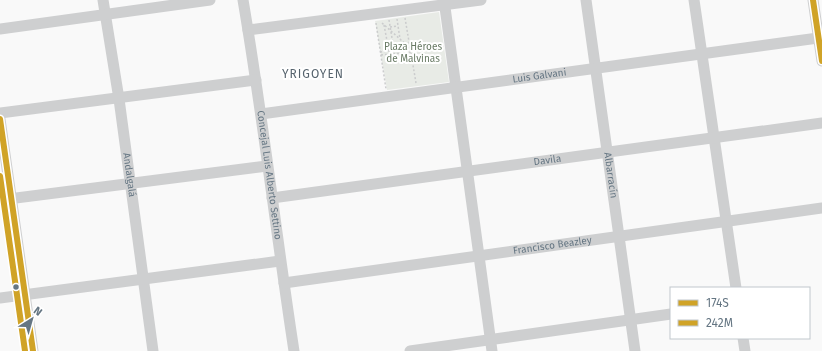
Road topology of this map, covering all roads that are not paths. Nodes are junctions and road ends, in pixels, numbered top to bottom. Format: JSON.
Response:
{"nodes":[{"id":1,"x":103,"y":0,"type":"edge"},
{"id":2,"x":210,"y":0,"type":"edge"},
{"id":3,"x":243,"y":0,"type":"edge"},
{"id":4,"x":480,"y":0,"type":"edge"},
{"id":5,"x":586,"y":0,"type":"edge"},
{"id":6,"x":694,"y":0,"type":"edge"},
{"id":7,"x":813,"y":0,"type":"edge"},
{"id":8,"x":445,"y":2,"type":"edge"},
{"id":9,"x":106,"y":15,"type":"junction"},
{"id":10,"x":0,"y":29,"type":"edge"},
{"id":11,"x":248,"y":30,"type":"junction"},
{"id":12,"x":818,"y":38,"type":"junction"},
{"id":13,"x":702,"y":54,"type":"junction"},
{"id":14,"x":822,"y":61,"type":"edge"},
{"id":15,"x":595,"y":69,"type":"junction"},
{"id":16,"x":256,"y":80,"type":"junction"},
{"id":17,"x":457,"y":88,"type":"junction"},
{"id":18,"x":119,"y":99,"type":"junction"},
{"id":19,"x":0,"y":113,"type":"edge"},
{"id":20,"x":261,"y":114,"type":"junction"},
{"id":21,"x":0,"y":119,"type":"edge"},
{"id":22,"x":822,"y":122,"type":"edge"},
{"id":23,"x":714,"y":138,"type":"junction"},
{"id":24,"x":607,"y":152,"type":"junction"},
{"id":25,"x":267,"y":166,"type":"junction"},
{"id":26,"x":468,"y":173,"type":"junction"},
{"id":27,"x":129,"y":183,"type":"junction"},
{"id":28,"x":272,"y":198,"type":"junction"},
{"id":29,"x":5,"y":199,"type":"edge"},
{"id":30,"x":822,"y":208,"type":"edge"},
{"id":31,"x":725,"y":220,"type":"junction"},
{"id":32,"x":619,"y":236,"type":"junction"},
{"id":33,"x":480,"y":256,"type":"junction"},
{"id":34,"x":280,"y":261,"type":"junction"},
{"id":35,"x":144,"y":279,"type":"junction"},
{"id":36,"x":284,"y":283,"type":"junction"},
{"id":37,"x":736,"y":287,"type":"edge"},
{"id":38,"x":25,"y":295,"type":"junction"},
{"id":39,"x":0,"y":298,"type":"edge"},
{"id":40,"x":670,"y":314,"type":"edge"},
{"id":41,"x":631,"y":319,"type":"junction"},
{"id":42,"x":743,"y":339,"type":"edge"},
{"id":43,"x":491,"y":345,"type":"edge"},
{"id":44,"x":33,"y":351,"type":"edge"},
{"id":45,"x":153,"y":351,"type":"edge"},
{"id":46,"x":294,"y":351,"type":"edge"},
{"id":47,"x":410,"y":351,"type":"edge"},
{"id":48,"x":636,"y":351,"type":"edge"},
{"id":49,"x":744,"y":351,"type":"edge"}],
"edges":[{"from":1,"to":9,"type":"street","name":"Andalgalá"},
{"from":2,"to":9,"type":"street"},
{"from":3,"to":11,"type":"street","name":"Concejal Luis Alberto Settino"},
{"from":4,"to":8,"type":"street"},
{"from":5,"to":15,"type":"street","name":"Albarracín"},
{"from":6,"to":13,"type":"street"},
{"from":7,"to":12,"type":"street"},
{"from":8,"to":11,"type":"street"},
{"from":8,"to":17,"type":"street"},
{"from":9,"to":10,"type":"street"},
{"from":9,"to":18,"type":"street","name":"Andalgalá"},
{"from":11,"to":16,"type":"street","name":"Concejal Luis Alberto Settino"},
{"from":12,"to":13,"type":"street","name":"Luis Galvani"},
{"from":12,"to":14,"type":"street"},
{"from":13,"to":15,"type":"street","name":"Luis Galvani"},
{"from":13,"to":23,"type":"street"},
{"from":15,"to":17,"type":"street","name":"Luis Galvani"},
{"from":15,"to":24,"type":"street","name":"Albarracín"},
{"from":16,"to":18,"type":"street"},
{"from":16,"to":20,"type":"street","name":"Concejal Luis Alberto Settino"},
{"from":17,"to":20,"type":"street","name":"Luis Galvani"},
{"from":17,"to":26,"type":"street"},
{"from":18,"to":19,"type":"street"},
{"from":18,"to":27,"type":"street","name":"Andalgalá"},
{"from":20,"to":25,"type":"street","name":"Concejal Luis Alberto Settino"},
{"from":21,"to":29,"type":"street"},
{"from":22,"to":23,"type":"street","name":"Davila"},
{"from":23,"to":24,"type":"street","name":"Davila"},
{"from":23,"to":31,"type":"street"},
{"from":24,"to":26,"type":"street","name":"Davila"},
{"from":24,"to":32,"type":"street","name":"Albarracín"},
{"from":25,"to":27,"type":"street"},
{"from":25,"to":28,"type":"street","name":"Concejal Luis Alberto Settino"},
{"from":26,"to":28,"type":"street","name":"Davila"},
{"from":26,"to":33,"type":"street"},
{"from":27,"to":29,"type":"street"},
{"from":27,"to":35,"type":"street","name":"Andalgalá"},
{"from":28,"to":34,"type":"street","name":"Concejal Luis Alberto Settino"},
{"from":29,"to":38,"type":"street"},
{"from":30,"to":31,"type":"street","name":"Francisco Beazley"},
{"from":31,"to":32,"type":"street","name":"Francisco Beazley"},
{"from":31,"to":37,"type":"street"},
{"from":32,"to":33,"type":"street","name":"Francisco Beazley"},
{"from":32,"to":41,"type":"street","name":"Albarracín"},
{"from":33,"to":36,"type":"street","name":"Francisco Beazley"},
{"from":33,"to":43,"type":"street"},
{"from":34,"to":35,"type":"street"},
{"from":34,"to":36,"type":"street","name":"Concejal Luis Alberto Settino"},
{"from":35,"to":38,"type":"street"},
{"from":35,"to":45,"type":"street","name":"Andalgalá"},
{"from":36,"to":46,"type":"street","name":"Concejal Luis Alberto Settino"},
{"from":38,"to":39,"type":"street"},
{"from":38,"to":44,"type":"street"},
{"from":40,"to":41,"type":"street"},
{"from":41,"to":43,"type":"street"},
{"from":41,"to":48,"type":"street","name":"Albarracín"},
{"from":42,"to":49,"type":"street"},
{"from":43,"to":47,"type":"street"}]}
